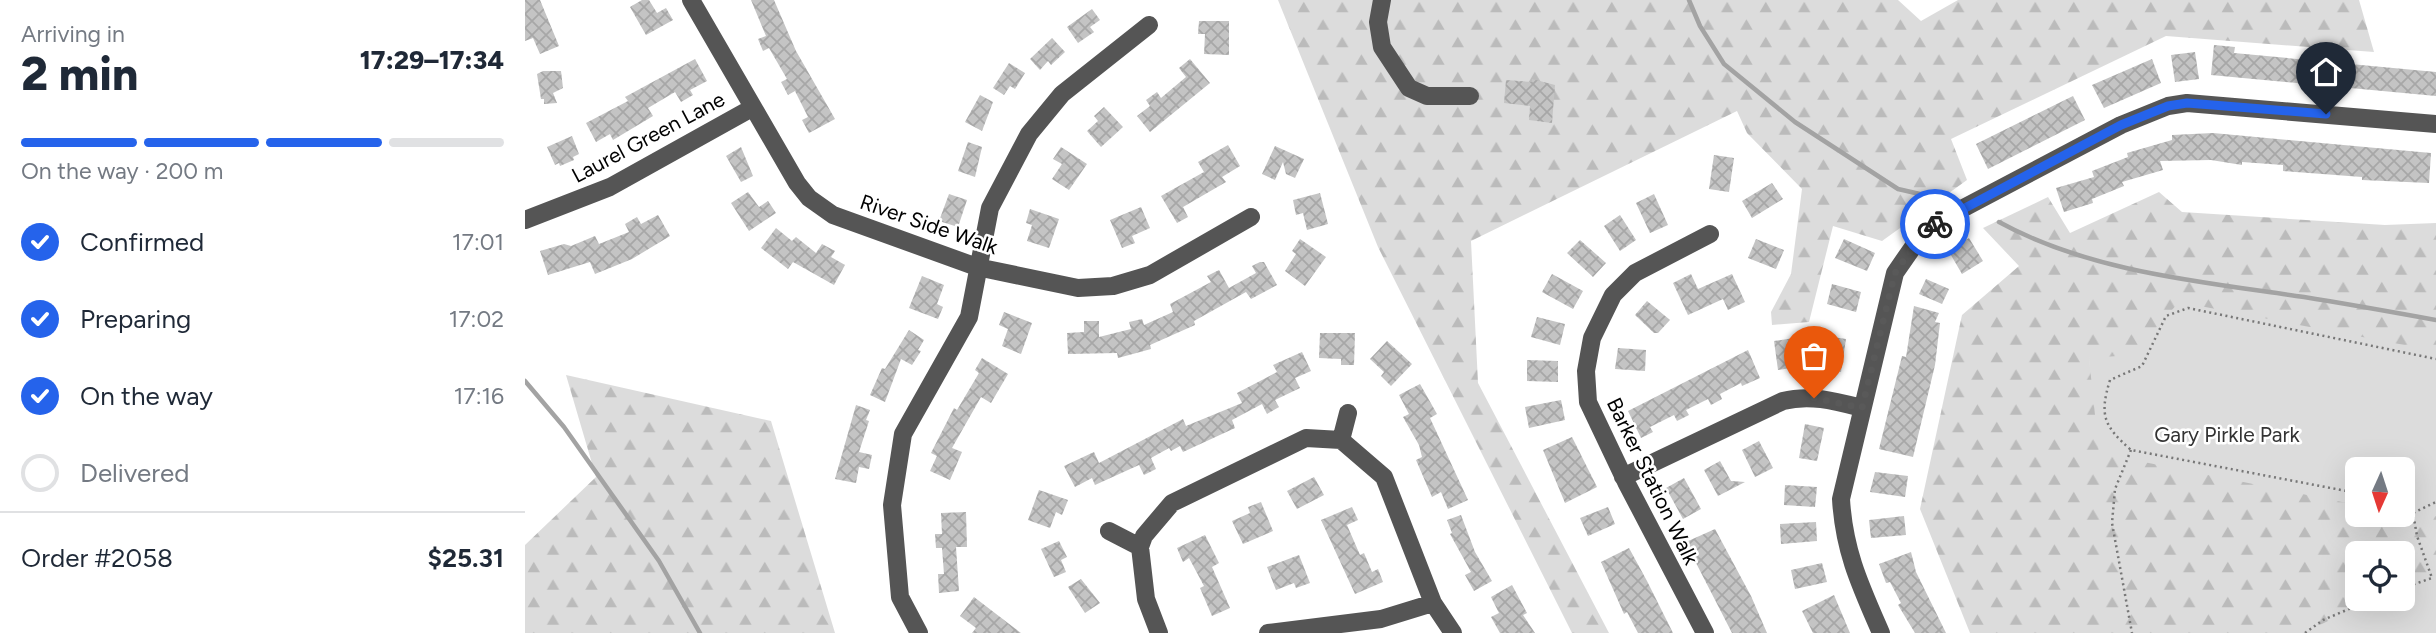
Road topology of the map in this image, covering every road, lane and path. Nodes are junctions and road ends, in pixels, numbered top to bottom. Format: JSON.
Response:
{"nodes":[{"id":1,"x":691,"y":0,"type":"edge"},
{"id":2,"x":1382,"y":0,"type":"edge"},
{"id":3,"x":1149,"y":25,"type":"dead end"},
{"id":4,"x":1470,"y":96,"type":"dead end"},
{"id":5,"x":752,"y":108,"type":"junction"},
{"id":6,"x":2436,"y":124,"type":"edge"},
{"id":7,"x":1251,"y":217,"type":"dead end"},
{"id":8,"x":525,"y":220,"type":"edge"},
{"id":9,"x":1710,"y":234,"type":"dead end"},
{"id":10,"x":977,"y":267,"type":"junction"},
{"id":11,"x":2436,"y":359,"type":"edge"},
{"id":12,"x":1862,"y":408,"type":"junction"},
{"id":13,"x":1348,"y":413,"type":"dead end"},
{"id":14,"x":1341,"y":440,"type":"junction"},
{"id":15,"x":2131,"y":450,"type":"junction"},
{"id":16,"x":1623,"y":477,"type":"junction"},
{"id":17,"x":2345,"y":491,"type":"edge"},
{"id":18,"x":2436,"y":502,"type":"edge"},
{"id":19,"x":2415,"y":512,"type":"edge"},
{"id":20,"x":2415,"y":524,"type":"edge"},
{"id":21,"x":1109,"y":531,"type":"dead end"},
{"id":22,"x":1140,"y":547,"type":"junction"},
{"id":23,"x":2434,"y":577,"type":"edge"},
{"id":24,"x":2415,"y":584,"type":"edge"},
{"id":25,"x":1433,"y":603,"type":"junction"},
{"id":26,"x":2345,"y":611,"type":"edge"},
{"id":27,"x":919,"y":633,"type":"edge"},
{"id":28,"x":1159,"y":633,"type":"edge"},
{"id":29,"x":1268,"y":633,"type":"edge"},
{"id":30,"x":1453,"y":633,"type":"edge"},
{"id":31,"x":1705,"y":633,"type":"edge"},
{"id":32,"x":1881,"y":633,"type":"edge"},
{"id":33,"x":2132,"y":633,"type":"edge"},
{"id":34,"x":2305,"y":633,"type":"edge"}],
"edges":[{"from":1,"to":5,"type":"street","name":"River Side Walk"},
{"from":2,"to":4,"type":"street"},
{"from":3,"to":10,"type":"street"},
{"from":5,"to":8,"type":"street","name":"Laurel Green Lane"},
{"from":5,"to":10,"type":"street","name":"River Side Walk"},
{"from":6,"to":12,"type":"street"},
{"from":7,"to":10,"type":"street","name":"River Side Walk"},
{"from":9,"to":16,"type":"street","name":"Barker Station Walk"},
{"from":10,"to":27,"type":"street"},
{"from":11,"to":15,"type":"path"},
{"from":12,"to":16,"type":"street"},
{"from":12,"to":32,"type":"street"},
{"from":13,"to":14,"type":"street"},
{"from":14,"to":22,"type":"street"},
{"from":14,"to":25,"type":"street"},
{"from":15,"to":17,"type":"path"},
{"from":15,"to":33,"type":"path"},
{"from":16,"to":31,"type":"street","name":"Barker Station Walk"},
{"from":18,"to":19,"type":"path"},
{"from":20,"to":23,"type":"path"},
{"from":21,"to":22,"type":"street"},
{"from":22,"to":28,"type":"street"},
{"from":23,"to":24,"type":"path"},
{"from":25,"to":29,"type":"street"},
{"from":25,"to":30,"type":"street"},
{"from":26,"to":34,"type":"path"}]}
